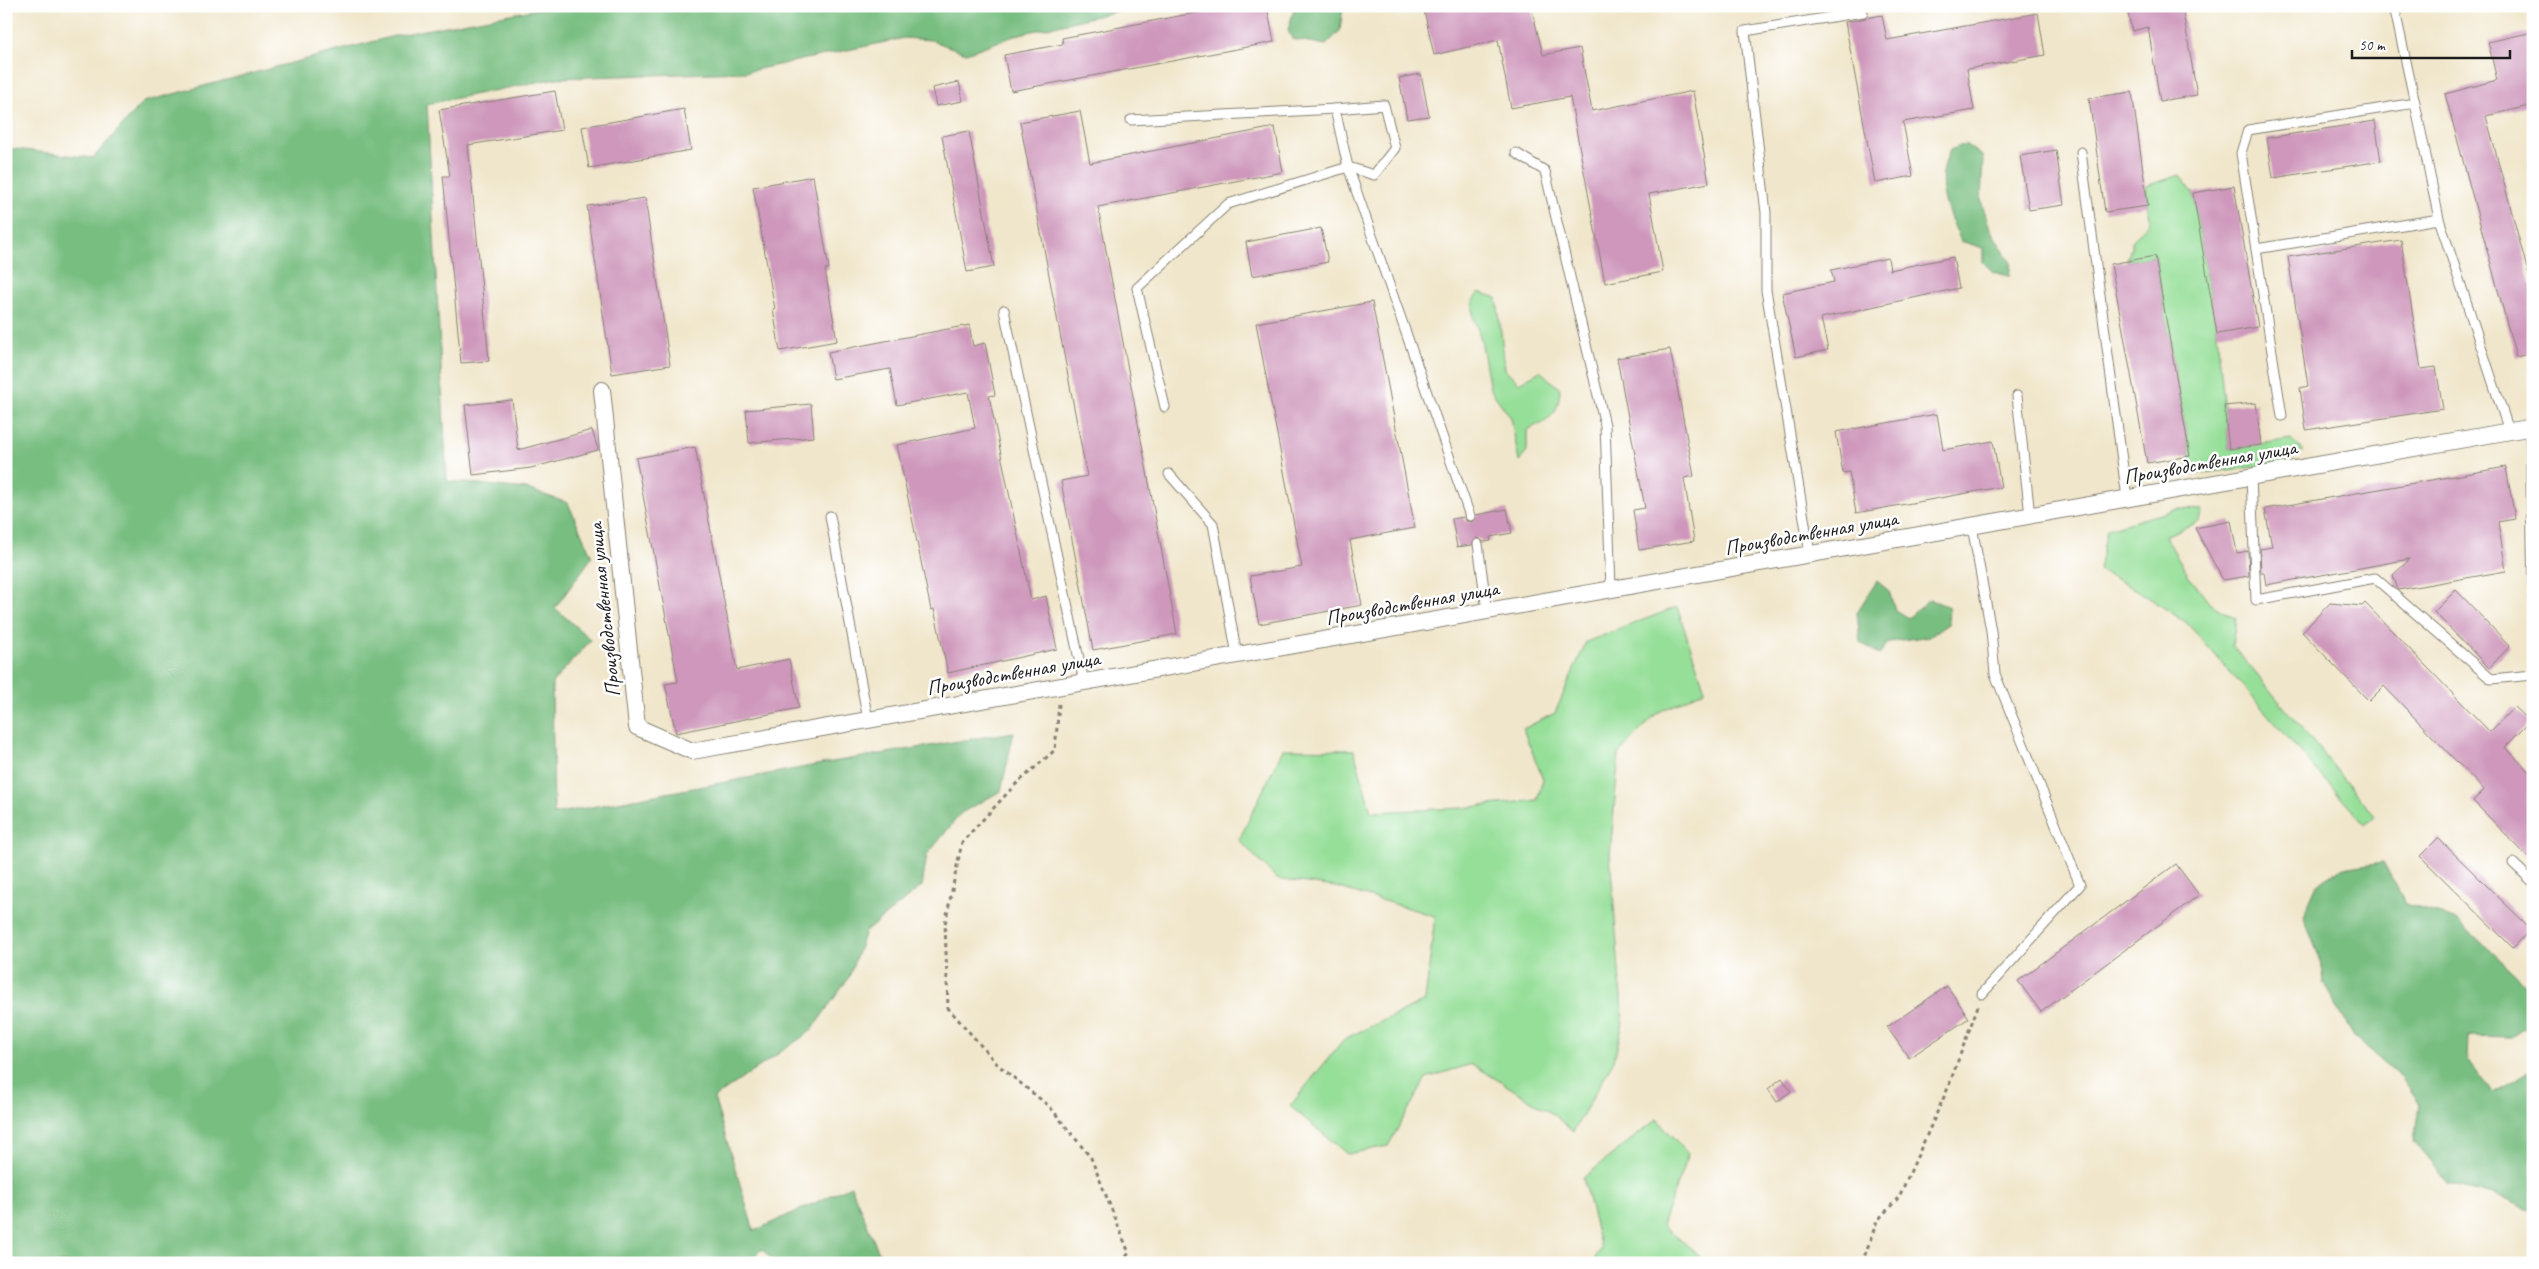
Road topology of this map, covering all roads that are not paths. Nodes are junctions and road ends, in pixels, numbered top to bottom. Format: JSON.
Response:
{"nodes":[{"id":1,"x":2394,"y":6,"type":"edge"},
{"id":2,"x":1863,"y":12,"type":"dead end"},
{"id":3,"x":2415,"y":103,"type":"junction"},
{"id":4,"x":1335,"y":109,"type":"junction"},
{"id":5,"x":1131,"y":120,"type":"dead end"},
{"id":6,"x":2082,"y":152,"type":"dead end"},
{"id":7,"x":1516,"y":153,"type":"dead end"},
{"id":8,"x":1348,"y":167,"type":"junction"},
{"id":9,"x":2439,"y":219,"type":"junction"},
{"id":10,"x":2256,"y":249,"type":"junction"},
{"id":11,"x":1004,"y":310,"type":"dead end"},
{"id":12,"x":602,"y":390,"type":"dead end"},
{"id":13,"x":2017,"y":396,"type":"dead end"},
{"id":14,"x":1165,"y":407,"type":"dead end"},
{"id":15,"x":2282,"y":416,"type":"dead end"},
{"id":16,"x":2531,"y":427,"type":"edge"},
{"id":17,"x":2509,"y":431,"type":"junction"},
{"id":18,"x":1169,"y":474,"type":"dead end"},
{"id":19,"x":2251,"y":477,"type":"junction"},
{"id":20,"x":2128,"y":498,"type":"junction"},
{"id":21,"x":830,"y":516,"type":"dead end"},
{"id":22,"x":1470,"y":516,"type":"dead end"},
{"id":23,"x":2030,"y":516,"type":"junction"},
{"id":24,"x":1972,"y":526,"type":"junction"},
{"id":25,"x":1478,"y":544,"type":"dead end"},
{"id":26,"x":1810,"y":554,"type":"junction"},
{"id":27,"x":1611,"y":590,"type":"junction"},
{"id":28,"x":2533,"y":599,"type":"edge"},
{"id":29,"x":1487,"y":611,"type":"junction"},
{"id":30,"x":1237,"y":655,"type":"junction"},
{"id":31,"x":2533,"y":675,"type":"edge"},
{"id":32,"x":1084,"y":682,"type":"junction"},
{"id":33,"x":868,"y":720,"type":"junction"},
{"id":34,"x":2513,"y":863,"type":"dead end"},
{"id":35,"x":2533,"y":882,"type":"edge"},
{"id":36,"x":1982,"y":994,"type":"road end"}],
"edges":[{"from":1,"to":3,"type":"lane"},
{"from":2,"to":26,"type":"lane"},
{"from":3,"to":9,"type":"lane"},
{"from":3,"to":10,"type":"lane"},
{"from":4,"to":5,"type":"lane"},
{"from":4,"to":8,"type":"lane"},
{"from":4,"to":8,"type":"lane"},
{"from":6,"to":20,"type":"lane"},
{"from":7,"to":27,"type":"lane"},
{"from":8,"to":14,"type":"lane"},
{"from":8,"to":22,"type":"lane"},
{"from":9,"to":10,"type":"lane"},
{"from":9,"to":17,"type":"lane"},
{"from":10,"to":15,"type":"lane"},
{"from":11,"to":32,"type":"lane"},
{"from":12,"to":33,"type":"street","name":"Производственная улица"},
{"from":13,"to":23,"type":"lane"},
{"from":16,"to":17,"type":"street","name":"Производственная улица"},
{"from":16,"to":28,"type":"lane"},
{"from":17,"to":19,"type":"street","name":"Производственная улица"},
{"from":18,"to":30,"type":"lane"},
{"from":19,"to":20,"type":"street","name":"Производственная улица"},
{"from":19,"to":31,"type":"lane"},
{"from":20,"to":23,"type":"street","name":"Производственная улица"},
{"from":21,"to":33,"type":"lane"},
{"from":23,"to":24,"type":"street","name":"Производственная улица"},
{"from":24,"to":26,"type":"street","name":"Производственная улица"},
{"from":24,"to":36,"type":"lane"},
{"from":25,"to":29,"type":"lane"},
{"from":26,"to":27,"type":"street","name":"Производственная улица"},
{"from":27,"to":29,"type":"street","name":"Производственная улица"},
{"from":29,"to":30,"type":"street","name":"Производственная улица"},
{"from":30,"to":32,"type":"street","name":"Производственная улица"},
{"from":32,"to":33,"type":"street","name":"Производственная улица"},
{"from":34,"to":35,"type":"lane"}]}
